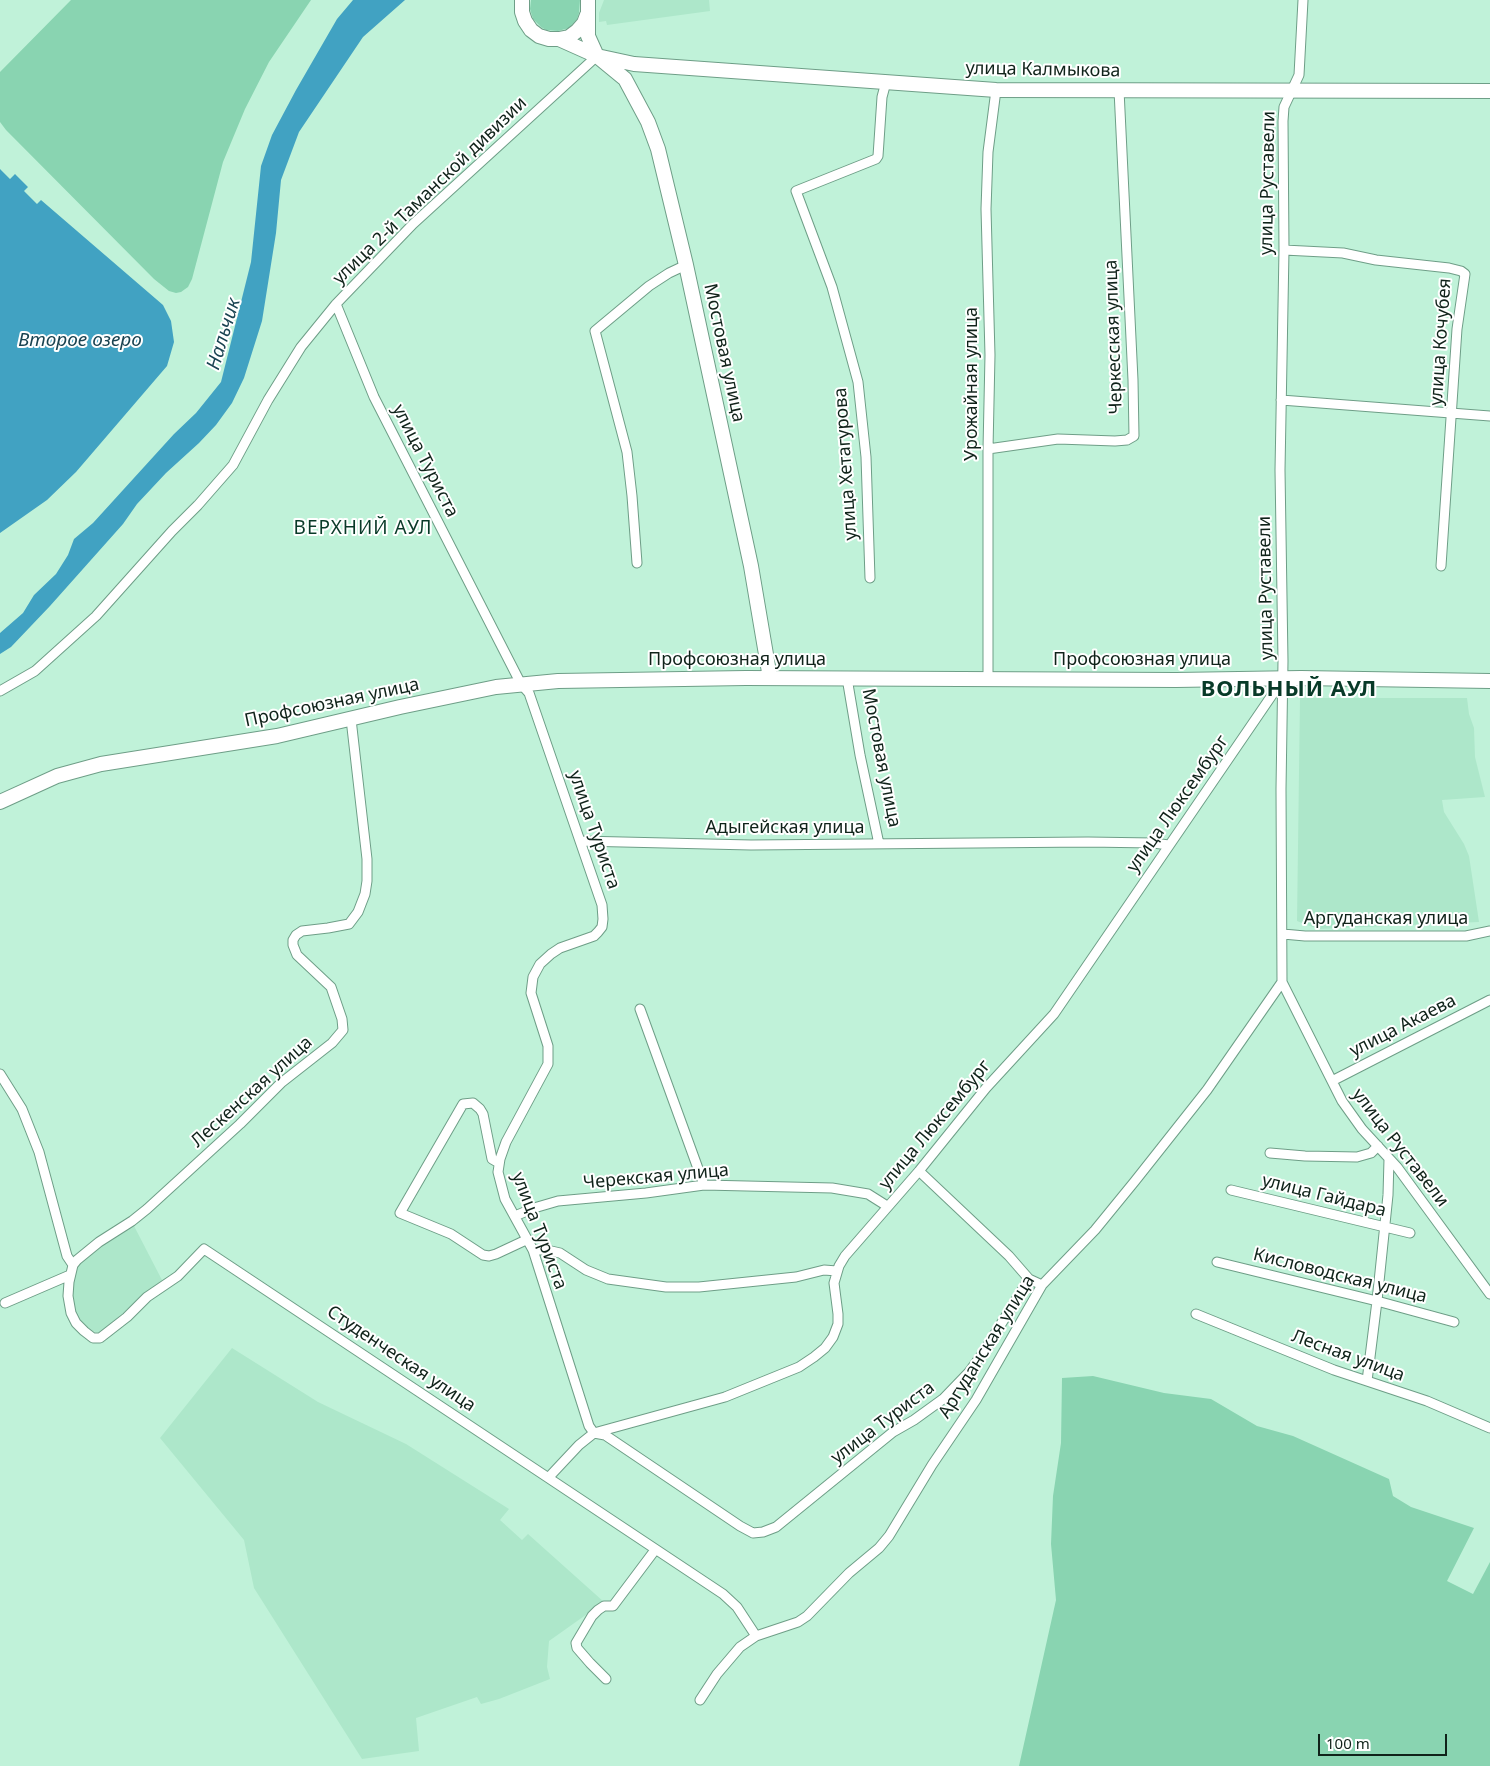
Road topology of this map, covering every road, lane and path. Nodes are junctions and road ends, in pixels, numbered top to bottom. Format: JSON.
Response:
{"nodes":[{"id":1,"x":522,"y":0,"type":"edge"},
{"id":2,"x":593,"y":0,"type":"edge"},
{"id":3,"x":1303,"y":0,"type":"edge"},
{"id":4,"x":588,"y":7,"type":"edge"},
{"id":5,"x":559,"y":39,"type":"junction"},
{"id":6,"x":597,"y":56,"type":"junction"},
{"id":7,"x":886,"y":82,"type":"junction"},
{"id":8,"x":996,"y":90,"type":"junction"},
{"id":9,"x":1119,"y":90,"type":"junction"},
{"id":10,"x":1292,"y":90,"type":"junction"},
{"id":11,"x":1490,"y":91,"type":"edge"},
{"id":12,"x":1284,"y":250,"type":"junction"},
{"id":13,"x":686,"y":266,"type":"junction"},
{"id":14,"x":336,"y":304,"type":"junction"},
{"id":15,"x":1281,"y":400,"type":"junction"},
{"id":16,"x":1452,"y":413,"type":"junction"},
{"id":17,"x":1490,"y":416,"type":"edge"},
{"id":18,"x":988,"y":449,"type":"junction"},
{"id":19,"x":637,"y":563,"type":"dead end"},
{"id":20,"x":1440,"y":566,"type":"dead end"},
{"id":21,"x":870,"y":578,"type":"dead end"},
{"id":22,"x":770,"y":678,"type":"junction"},
{"id":23,"x":847,"y":678,"type":"junction"},
{"id":24,"x":988,"y":679,"type":"junction"},
{"id":25,"x":1284,"y":679,"type":"junction"},
{"id":26,"x":1490,"y":681,"type":"edge"},
{"id":27,"x":522,"y":684,"type":"junction"},
{"id":28,"x":0,"y":691,"type":"edge"},
{"id":29,"x":351,"y":719,"type":"junction"},
{"id":30,"x":0,"y":802,"type":"edge"},
{"id":31,"x":580,"y":841,"type":"junction"},
{"id":32,"x":879,"y":844,"type":"junction"},
{"id":33,"x":1169,"y":845,"type":"junction"},
{"id":34,"x":1490,"y":931,"type":"edge"},
{"id":35,"x":1283,"y":934,"type":"junction"},
{"id":36,"x":1282,"y":982,"type":"junction"},
{"id":37,"x":1490,"y":1000,"type":"edge"},
{"id":38,"x":640,"y":1009,"type":"dead end"},
{"id":39,"x":0,"y":1074,"type":"edge"},
{"id":40,"x":1332,"y":1081,"type":"junction"},
{"id":41,"x":1378,"y":1146,"type":"junction"},
{"id":42,"x":1270,"y":1153,"type":"dead end"},
{"id":43,"x":1389,"y":1159,"type":"junction"},
{"id":44,"x":499,"y":1163,"type":"junction"},
{"id":45,"x":919,"y":1171,"type":"junction"},
{"id":46,"x":704,"y":1185,"type":"junction"},
{"id":47,"x":1231,"y":1190,"type":"dead end"},
{"id":48,"x":888,"y":1206,"type":"junction"},
{"id":49,"x":515,"y":1216,"type":"junction"},
{"id":50,"x":1385,"y":1228,"type":"junction"},
{"id":51,"x":1410,"y":1233,"type":"dead end"},
{"id":52,"x":526,"y":1240,"type":"junction"},
{"id":53,"x":533,"y":1250,"type":"junction"},
{"id":54,"x":1217,"y":1262,"type":"dead end"},
{"id":55,"x":72,"y":1265,"type":"junction"},
{"id":56,"x":837,"y":1271,"type":"junction"},
{"id":57,"x":70,"y":1275,"type":"junction"},
{"id":58,"x":1029,"y":1279,"type":"junction"},
{"id":59,"x":1042,"y":1285,"type":"junction"},
{"id":60,"x":1490,"y":1294,"type":"edge"},
{"id":61,"x":1378,"y":1301,"type":"junction"},
{"id":62,"x":5,"y":1303,"type":"dead end"},
{"id":63,"x":1196,"y":1314,"type":"dead end"},
{"id":64,"x":1454,"y":1322,"type":"dead end"},
{"id":65,"x":1368,"y":1381,"type":"junction"},
{"id":66,"x":1490,"y":1428,"type":"edge"},
{"id":67,"x":594,"y":1433,"type":"junction"},
{"id":68,"x":549,"y":1477,"type":"junction"},
{"id":69,"x":655,"y":1550,"type":"junction"},
{"id":70,"x":756,"y":1636,"type":"junction"},
{"id":71,"x":606,"y":1679,"type":"dead end"},
{"id":72,"x":700,"y":1700,"type":"dead end"}],
"edges":[{"from":1,"to":5,"type":"street"},
{"from":2,"to":4,"type":"street"},
{"from":3,"to":10,"type":"street","name":"улица Руставели"},
{"from":4,"to":5,"type":"street"},
{"from":4,"to":6,"type":"street"},
{"from":5,"to":6,"type":"street"},
{"from":6,"to":7,"type":"street","name":"улица Калмыкова"},
{"from":6,"to":13,"type":"street","name":"Мостовая улица"},
{"from":6,"to":14,"type":"street","name":"улица 2-й Таманской дивизии"},
{"from":7,"to":8,"type":"street","name":"улица Калмыкова"},
{"from":7,"to":21,"type":"street","name":"улица Хетагурова"},
{"from":8,"to":9,"type":"street","name":"улица Калмыкова"},
{"from":8,"to":18,"type":"street","name":"Урожайная улица"},
{"from":9,"to":10,"type":"street","name":"улица Калмыкова"},
{"from":9,"to":18,"type":"street","name":"Черкесская улица"},
{"from":10,"to":11,"type":"street","name":"улица Калмыкова"},
{"from":10,"to":12,"type":"street","name":"улица Руставели"},
{"from":12,"to":15,"type":"street","name":"улица Руставели"},
{"from":12,"to":16,"type":"street","name":"улица Кочубея"},
{"from":13,"to":19,"type":"street"},
{"from":13,"to":22,"type":"street","name":"Мостовая улица"},
{"from":14,"to":27,"type":"street","name":"улица Туриста"},
{"from":14,"to":28,"type":"street","name":"улица 2-й Таманской дивизии"},
{"from":15,"to":16,"type":"street"},
{"from":15,"to":25,"type":"street","name":"улица Руставели"},
{"from":16,"to":17,"type":"street"},
{"from":16,"to":20,"type":"street","name":"улица Кочубея"},
{"from":18,"to":24,"type":"street","name":"Урожайная улица"},
{"from":22,"to":23,"type":"street","name":"Профсоюзная улица"},
{"from":22,"to":27,"type":"street","name":"Профсоюзная улица"},
{"from":23,"to":24,"type":"street","name":"Профсоюзная улица"},
{"from":23,"to":32,"type":"street","name":"Мостовая улица"},
{"from":24,"to":25,"type":"street","name":"Профсоюзная улица"},
{"from":25,"to":26,"type":"street","name":"Профсоюзная улица"},
{"from":25,"to":33,"type":"street","name":"улица Люксембург"},
{"from":25,"to":35,"type":"street","name":"улица Руставели"},
{"from":27,"to":29,"type":"street","name":"Профсоюзная улица"},
{"from":27,"to":31,"type":"street","name":"улица Туриста"},
{"from":29,"to":30,"type":"street","name":"Профсоюзная улица"},
{"from":29,"to":55,"type":"street","name":"Лескенская улица"},
{"from":31,"to":32,"type":"street","name":"Адыгейская улица"},
{"from":31,"to":44,"type":"street","name":"улица Туриста"},
{"from":32,"to":33,"type":"street","name":"Адыгейская улица"},
{"from":33,"to":45,"type":"street","name":"улица Люксембург"},
{"from":34,"to":35,"type":"street","name":"Аргуданская улица"},
{"from":35,"to":36,"type":"street","name":"улица Руставели"},
{"from":36,"to":40,"type":"street","name":"улица Руставели"},
{"from":36,"to":59,"type":"street","name":"Аргуданская улица"},
{"from":37,"to":40,"type":"street","name":"улица Акаева"},
{"from":38,"to":46,"type":"street"},
{"from":39,"to":55,"type":"street"},
{"from":40,"to":41,"type":"street","name":"улица Руставели"},
{"from":41,"to":42,"type":"street"},
{"from":41,"to":43,"type":"street","name":"улица Руставели"},
{"from":43,"to":50,"type":"street"},
{"from":43,"to":60,"type":"street","name":"улица Руставели"},
{"from":44,"to":49,"type":"street","name":"улица Туриста"},
{"from":44,"to":52,"type":"street"},
{"from":45,"to":48,"type":"street","name":"улица Люксембург"},
{"from":45,"to":58,"type":"street"},
{"from":46,"to":48,"type":"street","name":"Черекская улица"},
{"from":46,"to":49,"type":"street","name":"Черекская улица"},
{"from":47,"to":50,"type":"street","name":"улица Гайдара"},
{"from":48,"to":56,"type":"street","name":"улица Люксембург"},
{"from":49,"to":52,"type":"street","name":"улица Туриста"},
{"from":50,"to":51,"type":"street","name":"улица Гайдара"},
{"from":50,"to":61,"type":"street"},
{"from":52,"to":53,"type":"street","name":"улица Туриста"},
{"from":53,"to":56,"type":"street"},
{"from":53,"to":67,"type":"street","name":"улица Туриста"},
{"from":54,"to":61,"type":"street","name":"Кисловодская улица"},
{"from":55,"to":57,"type":"street","name":"Студенческая улица"},
{"from":56,"to":67,"type":"street","name":"улица Люксембург"},
{"from":57,"to":62,"type":"street"},
{"from":57,"to":68,"type":"street","name":"Студенческая улица"},
{"from":58,"to":59,"type":"street"},
{"from":58,"to":67,"type":"street","name":"улица Туриста"},
{"from":59,"to":70,"type":"street","name":"Аргуданская улица"},
{"from":61,"to":64,"type":"street","name":"Кисловодская улица"},
{"from":61,"to":65,"type":"street"},
{"from":63,"to":65,"type":"street","name":"Лесная улица"},
{"from":65,"to":66,"type":"street","name":"Лесная улица"},
{"from":67,"to":68,"type":"street","name":"улица Люксембург"},
{"from":68,"to":69,"type":"street","name":"Студенческая улица"},
{"from":69,"to":70,"type":"street","name":"Студенческая улица"},
{"from":69,"to":71,"type":"street"},
{"from":70,"to":72,"type":"street","name":"Аргуданская улица"}]}
